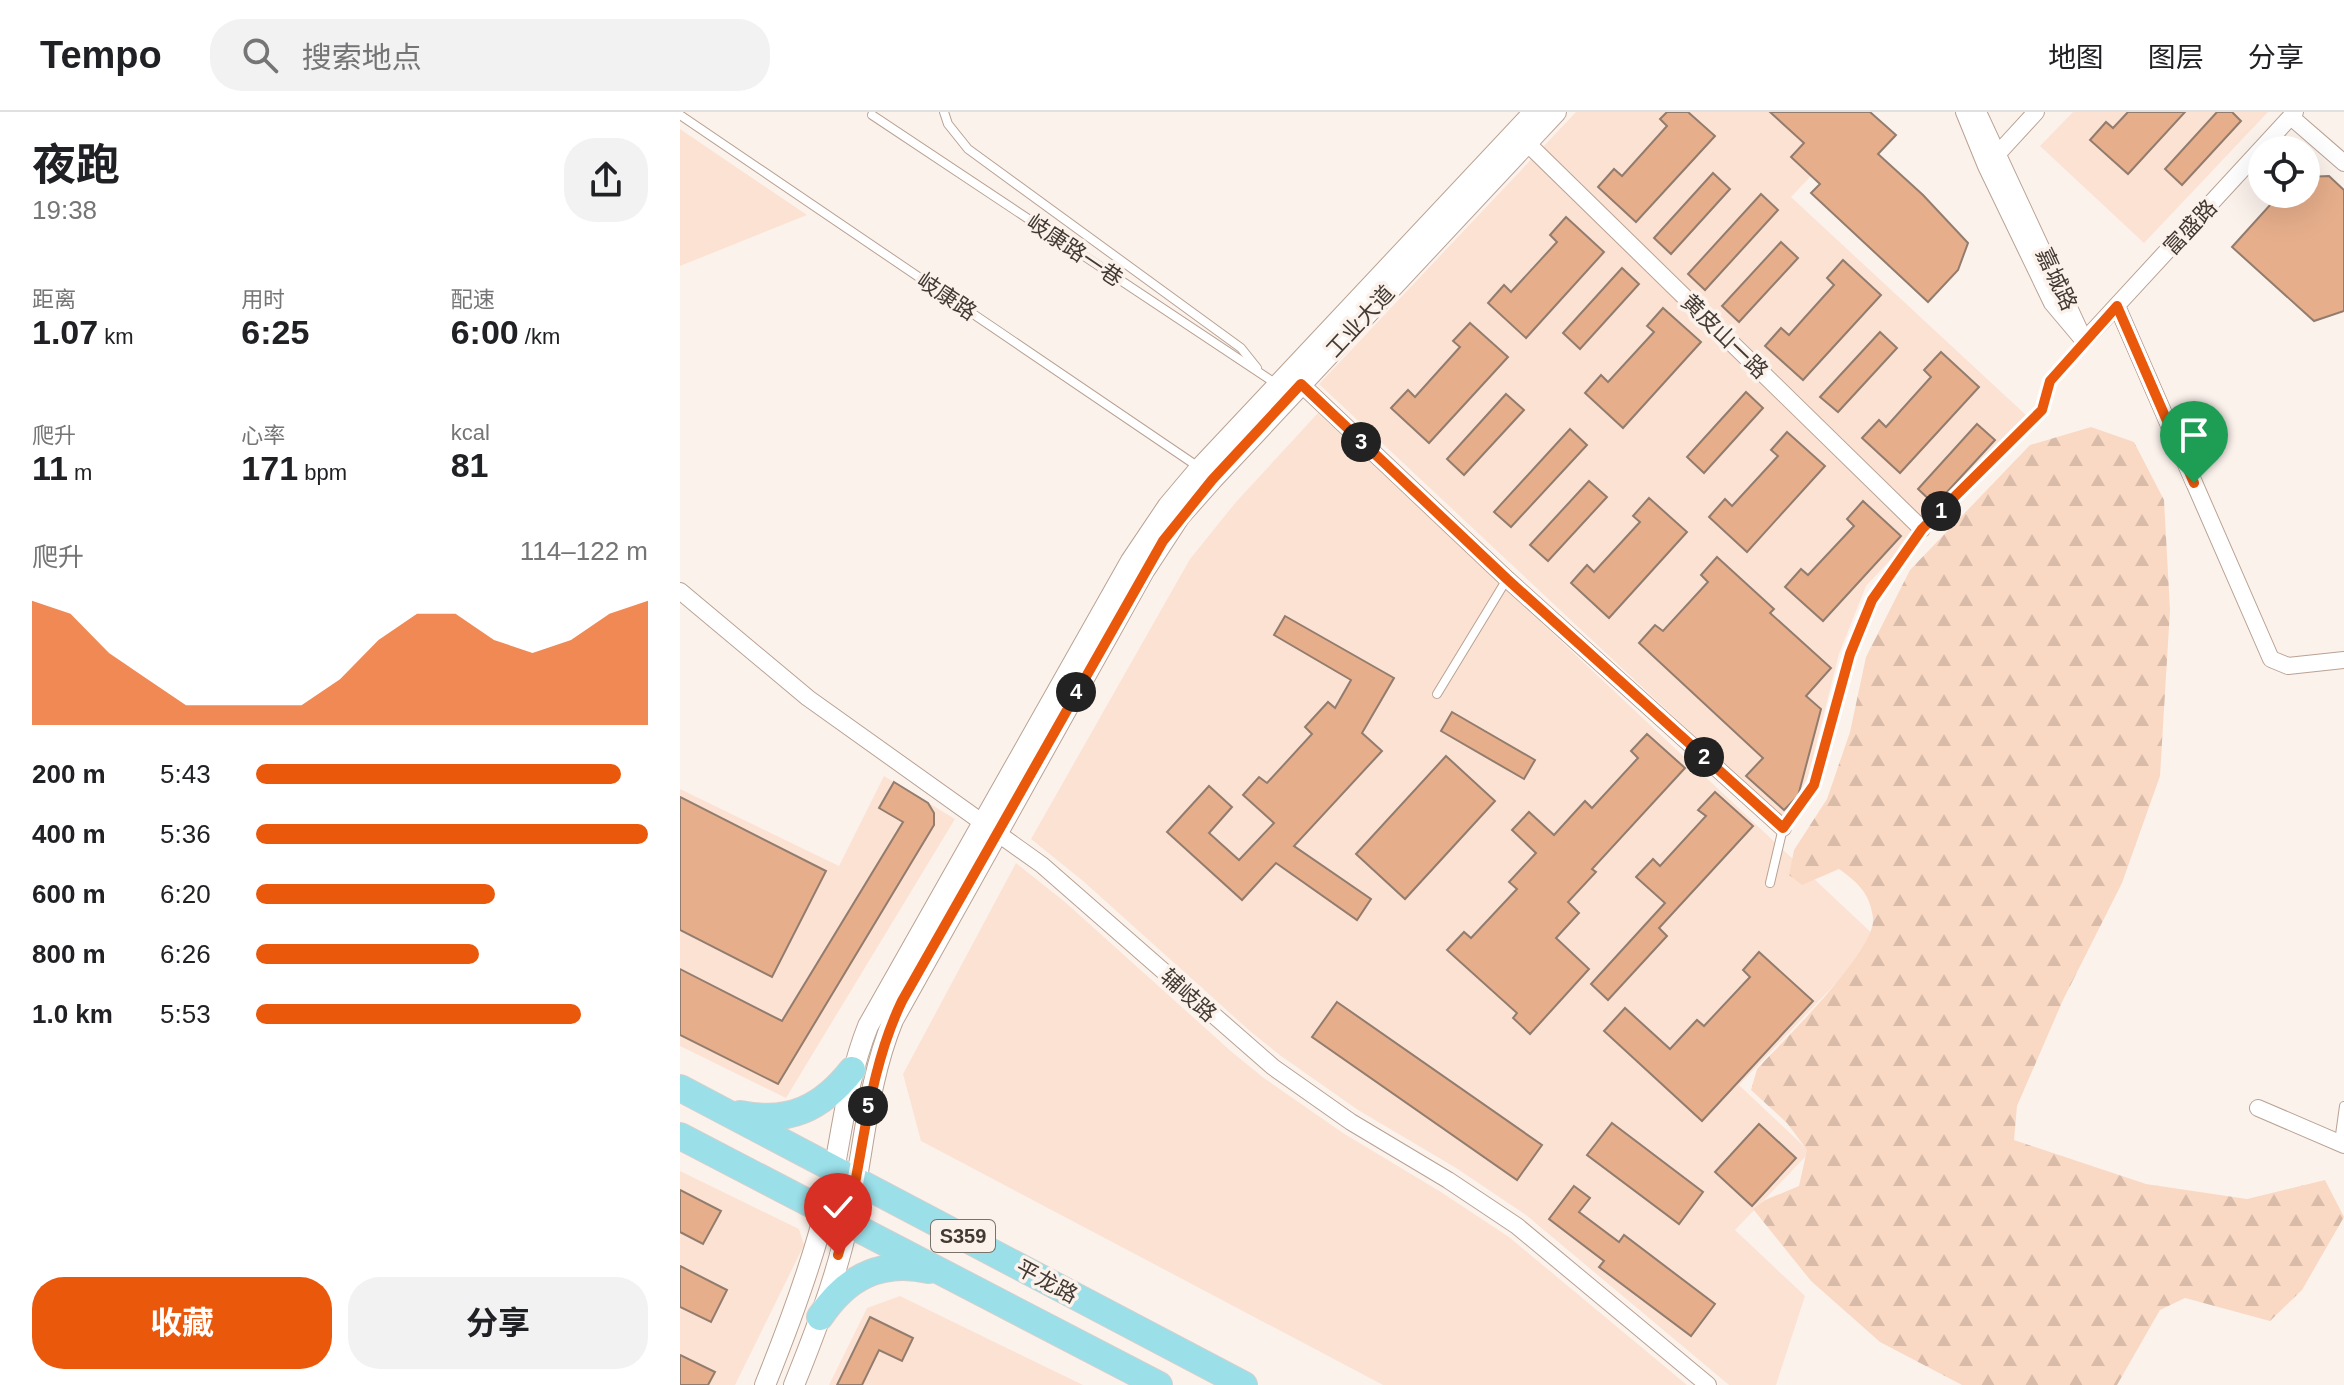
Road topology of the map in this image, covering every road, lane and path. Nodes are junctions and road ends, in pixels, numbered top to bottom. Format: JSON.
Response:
{"nodes":[{"id":1,"x":944,"y":112,"type":"edge"},
{"id":2,"x":1534,"y":112,"type":"edge"},
{"id":3,"x":1556,"y":112,"type":"edge"},
{"id":4,"x":1964,"y":112,"type":"edge"},
{"id":5,"x":1978,"y":112,"type":"edge"},
{"id":6,"x":2036,"y":112,"type":"edge"},
{"id":7,"x":2293,"y":114,"type":"edge"},
{"id":8,"x":680,"y":115,"type":"edge"},
{"id":9,"x":872,"y":115,"type":"dead end"},
{"id":10,"x":1527,"y":143,"type":"junction"},
{"id":11,"x":1991,"y":160,"type":"junction"},
{"id":12,"x":2344,"y":163,"type":"edge"},
{"id":13,"x":2117,"y":306,"type":"junction"},
{"id":14,"x":2084,"y":341,"type":"junction"},
{"id":15,"x":1270,"y":380,"type":"junction"},
{"id":16,"x":1301,"y":384,"type":"junction"},
{"id":17,"x":1206,"y":474,"type":"junction"},
{"id":18,"x":1922,"y":529,"type":"junction"},
{"id":19,"x":1507,"y":579,"type":"junction"},
{"id":20,"x":680,"y":591,"type":"edge"},
{"id":21,"x":2344,"y":660,"type":"edge"},
{"id":22,"x":1437,"y":694,"type":"dead end"},
{"id":23,"x":990,"y":827,"type":"junction"},
{"id":24,"x":1783,"y":828,"type":"junction"},
{"id":25,"x":1770,"y":883,"type":"dead end"},
{"id":26,"x":852,"y":1070,"type":"junction"},
{"id":27,"x":680,"y":1088,"type":"edge"},
{"id":28,"x":713,"y":1106,"type":"junction"},
{"id":29,"x":2344,"y":1106,"type":"edge"},
{"id":30,"x":2258,"y":1108,"type":"dead end"},
{"id":31,"x":680,"y":1136,"type":"edge"},
{"id":32,"x":2342,"y":1144,"type":"edge"},
{"id":33,"x":844,"y":1174,"type":"junction"},
{"id":34,"x":837,"y":1217,"type":"junction"},
{"id":35,"x":945,"y":1274,"type":"junction"},
{"id":36,"x":820,"y":1317,"type":"junction"},
{"id":37,"x":765,"y":1385,"type":"edge"},
{"id":38,"x":794,"y":1385,"type":"edge"},
{"id":39,"x":1159,"y":1385,"type":"edge"},
{"id":40,"x":1244,"y":1385,"type":"edge"},
{"id":41,"x":1708,"y":1385,"type":"edge"}],
"edges":[{"from":1,"to":15,"type":"lane"},
{"from":2,"to":15,"type":"street","name":"工业大道"},
{"from":3,"to":10,"type":"street","name":"工业大道"},
{"from":4,"to":11,"type":"street","name":"嘉城路"},
{"from":5,"to":11,"type":"street","name":"嘉城路"},
{"from":6,"to":11,"type":"street"},
{"from":7,"to":12,"type":"street"},
{"from":7,"to":13,"type":"street","name":"富盛路"},
{"from":8,"to":17,"type":"lane","name":"岐康路"},
{"from":9,"to":15,"type":"lane","name":"岐康路一巷"},
{"from":10,"to":16,"type":"street","name":"工业大道"},
{"from":10,"to":18,"type":"street","name":"黄皮山一路"},
{"from":11,"to":14,"type":"street","name":"嘉城路"},
{"from":13,"to":14,"type":"street","name":"富盛路"},
{"from":13,"to":21,"type":"street"},
{"from":14,"to":18,"type":"lane"},
{"from":15,"to":16,"type":"street"},
{"from":15,"to":17,"type":"street","name":"工业大道"},
{"from":16,"to":17,"type":"street","name":"工业大道"},
{"from":16,"to":19,"type":"street"},
{"from":17,"to":23,"type":"street","name":"工业大道"},
{"from":18,"to":24,"type":"lane"},
{"from":19,"to":22,"type":"lane"},
{"from":19,"to":24,"type":"street"},
{"from":20,"to":23,"type":"street","name":"辅岐路"},
{"from":23,"to":26,"type":"street","name":"工业大道"},
{"from":23,"to":33,"type":"street","name":"工业大道"},
{"from":23,"to":41,"type":"street","name":"辅岐路"},
{"from":24,"to":25,"type":"lane"},
{"from":26,"to":28,"type":"main road"},
{"from":26,"to":33,"type":"street","name":"工业大道"},
{"from":27,"to":28,"type":"main road","name":"平龙路","number":"S359"},
{"from":28,"to":33,"type":"main road","name":"平龙路","number":"S359"},
{"from":29,"to":32,"type":"lane"},
{"from":30,"to":32,"type":"street"},
{"from":31,"to":34,"type":"main road","name":"平龙路","number":"S359"},
{"from":33,"to":34,"type":"street","name":"工业大道"},
{"from":33,"to":40,"type":"main road","name":"平龙路","number":"S359"},
{"from":34,"to":35,"type":"main road","name":"平龙路","number":"S359"},
{"from":34,"to":36,"type":"street"},
{"from":34,"to":37,"type":"street"},
{"from":35,"to":36,"type":"main road"},
{"from":35,"to":39,"type":"main road","name":"平龙路","number":"S359"},
{"from":36,"to":38,"type":"street"}]}
